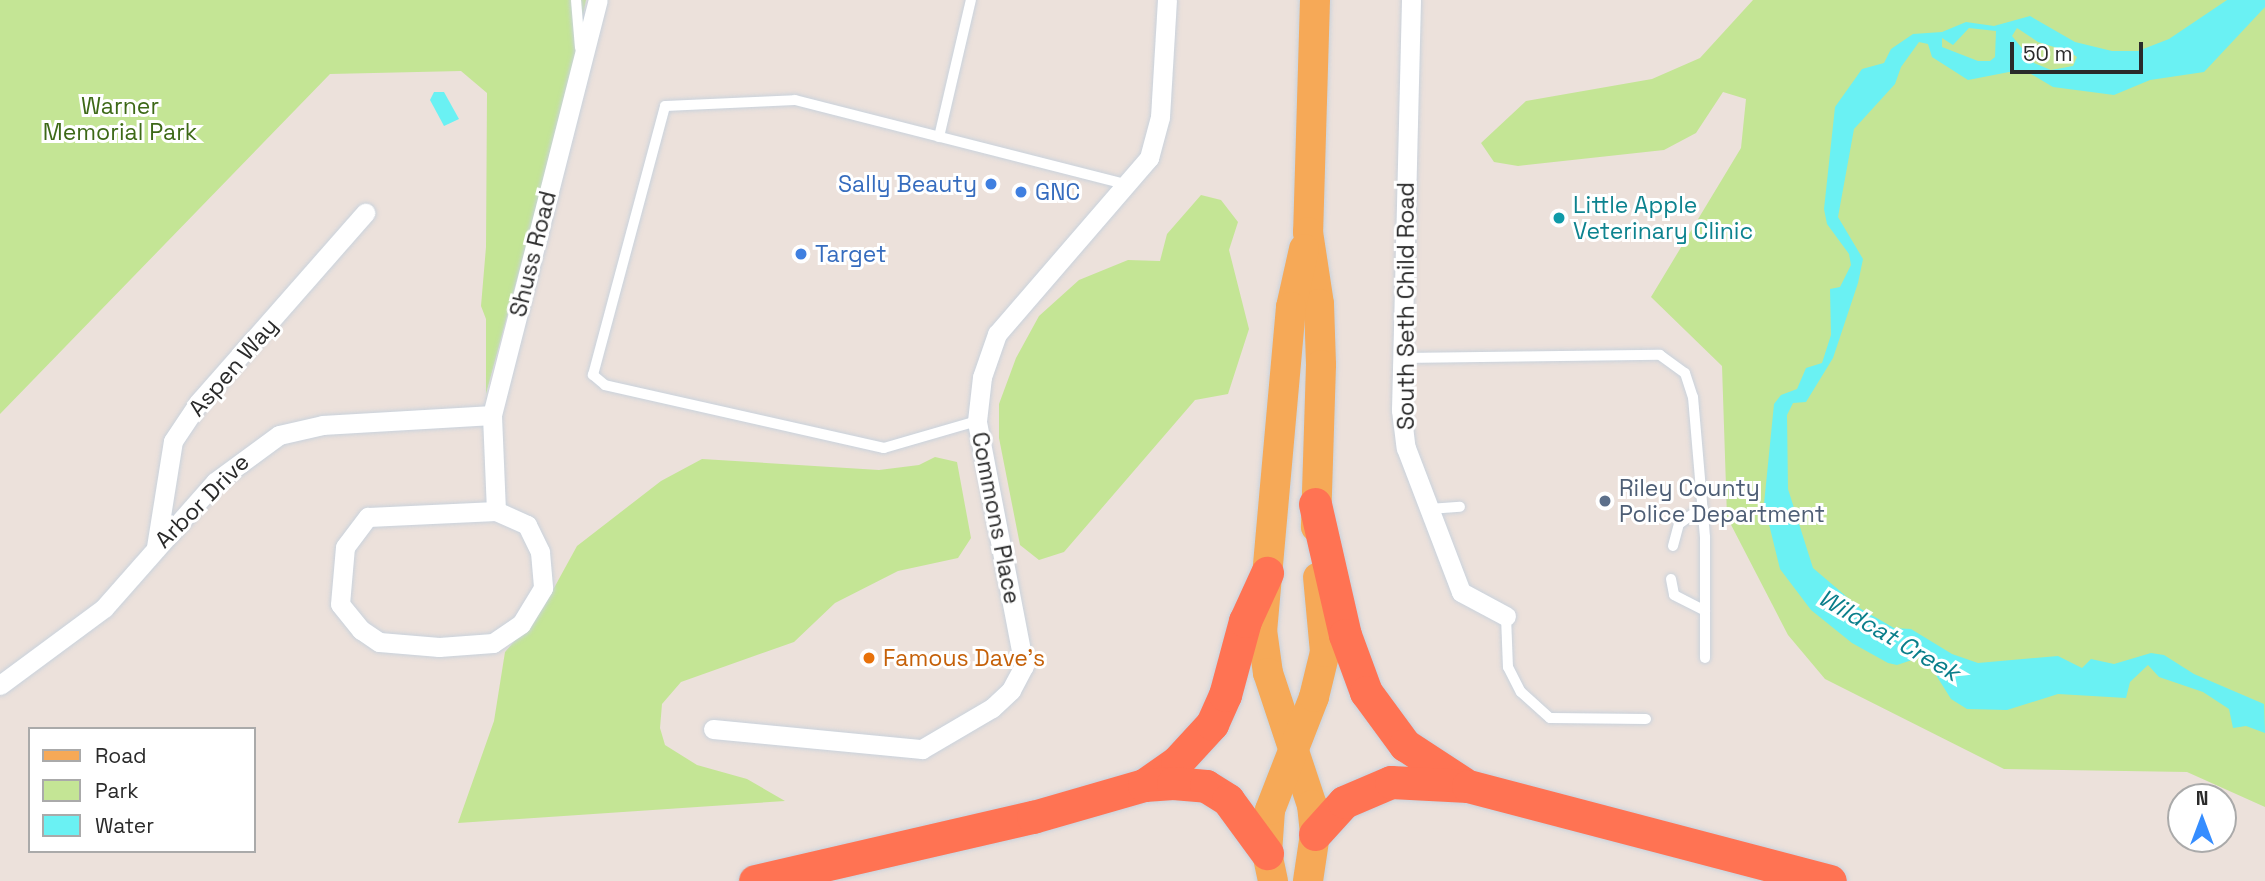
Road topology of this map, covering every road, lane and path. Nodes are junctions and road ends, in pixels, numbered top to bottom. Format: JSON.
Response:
{"nodes":[{"id":1,"x":576,"y":0,"type":"edge"},
{"id":2,"x":598,"y":0,"type":"edge"},
{"id":3,"x":971,"y":0,"type":"edge"},
{"id":4,"x":1167,"y":0,"type":"edge"},
{"id":5,"x":1315,"y":0,"type":"edge"},
{"id":6,"x":1411,"y":0,"type":"edge"},
{"id":7,"x":581,"y":68,"type":"junction"},
{"id":8,"x":939,"y":137,"type":"junction"},
{"id":9,"x":1128,"y":185,"type":"junction"},
{"id":10,"x":365,"y":213,"type":"dead end"},
{"id":11,"x":1308,"y":232,"type":"junction"},
{"id":12,"x":1402,"y":358,"type":"junction"},
{"id":13,"x":492,"y":415,"type":"junction"},
{"id":14,"x":977,"y":421,"type":"junction"},
{"id":15,"x":1315,"y":504,"type":"junction"},
{"id":16,"x":1460,"y":507,"type":"dead end"},
{"id":17,"x":1702,"y":507,"type":"junction"},
{"id":18,"x":1429,"y":509,"type":"junction"},
{"id":19,"x":496,"y":511,"type":"junction"},
{"id":20,"x":1673,"y":546,"type":"dead end"},
{"id":21,"x":156,"y":547,"type":"junction"},
{"id":22,"x":1267,"y":573,"type":"junction"},
{"id":23,"x":1671,"y":579,"type":"dead end"},
{"id":24,"x":1705,"y":611,"type":"junction"},
{"id":25,"x":1506,"y":617,"type":"joint"},
{"id":26,"x":1705,"y":658,"type":"dead end"},
{"id":27,"x":0,"y":685,"type":"edge"},
{"id":28,"x":1646,"y":719,"type":"dead end"},
{"id":29,"x":713,"y":729,"type":"dead end"},
{"id":30,"x":1294,"y":748,"type":"junction"},
{"id":31,"x":1144,"y":785,"type":"junction"},
{"id":32,"x":1468,"y":786,"type":"junction"},
{"id":33,"x":1315,"y":834,"type":"junction"},
{"id":34,"x":1270,"y":867,"type":"edge"},
{"id":35,"x":755,"y":881,"type":"edge"},
{"id":36,"x":1308,"y":881,"type":"edge"},
{"id":37,"x":1830,"y":881,"type":"edge"}],
"edges":[{"from":1,"to":7,"type":"lane"},
{"from":2,"to":7,"type":"street","name":"Shuss Road"},
{"from":3,"to":8,"type":"lane"},
{"from":4,"to":9,"type":"street","name":"Commons Place"},
{"from":5,"to":11,"type":"main road"},
{"from":6,"to":12,"type":"street","name":"South Seth Child Road"},
{"from":7,"to":13,"type":"street","name":"Shuss Road"},
{"from":8,"to":9,"type":"lane"},
{"from":8,"to":14,"type":"lane"},
{"from":9,"to":14,"type":"street","name":"Commons Place"},
{"from":10,"to":21,"type":"street","name":"Aspen Way"},
{"from":11,"to":15,"type":"main road"},
{"from":11,"to":22,"type":"main road"},
{"from":12,"to":17,"type":"lane"},
{"from":12,"to":18,"type":"street","name":"South Seth Child Road"},
{"from":13,"to":19,"type":"street","name":"Shuss Road"},
{"from":13,"to":21,"type":"street","name":"Arbor Drive"},
{"from":14,"to":29,"type":"street","name":"Commons Place"},
{"from":15,"to":30,"type":"main road"},
{"from":15,"to":32,"type":"highway"},
{"from":16,"to":18,"type":"lane"},
{"from":17,"to":20,"type":"lane"},
{"from":17,"to":24,"type":"lane"},
{"from":18,"to":25,"type":"street","name":"South Seth Child Road"},
{"from":19,"to":19,"type":"street"},
{"from":21,"to":27,"type":"street","name":"Arbor Drive"},
{"from":22,"to":30,"type":"main road"},
{"from":22,"to":31,"type":"highway"},
{"from":23,"to":24,"type":"lane"},
{"from":24,"to":26,"type":"lane"},
{"from":25,"to":28,"type":"lane"},
{"from":30,"to":33,"type":"main road"},
{"from":30,"to":34,"type":"main road"},
{"from":31,"to":34,"type":"highway"},
{"from":31,"to":35,"type":"highway"},
{"from":32,"to":33,"type":"highway"},
{"from":32,"to":37,"type":"highway"},
{"from":33,"to":36,"type":"main road"}]}
